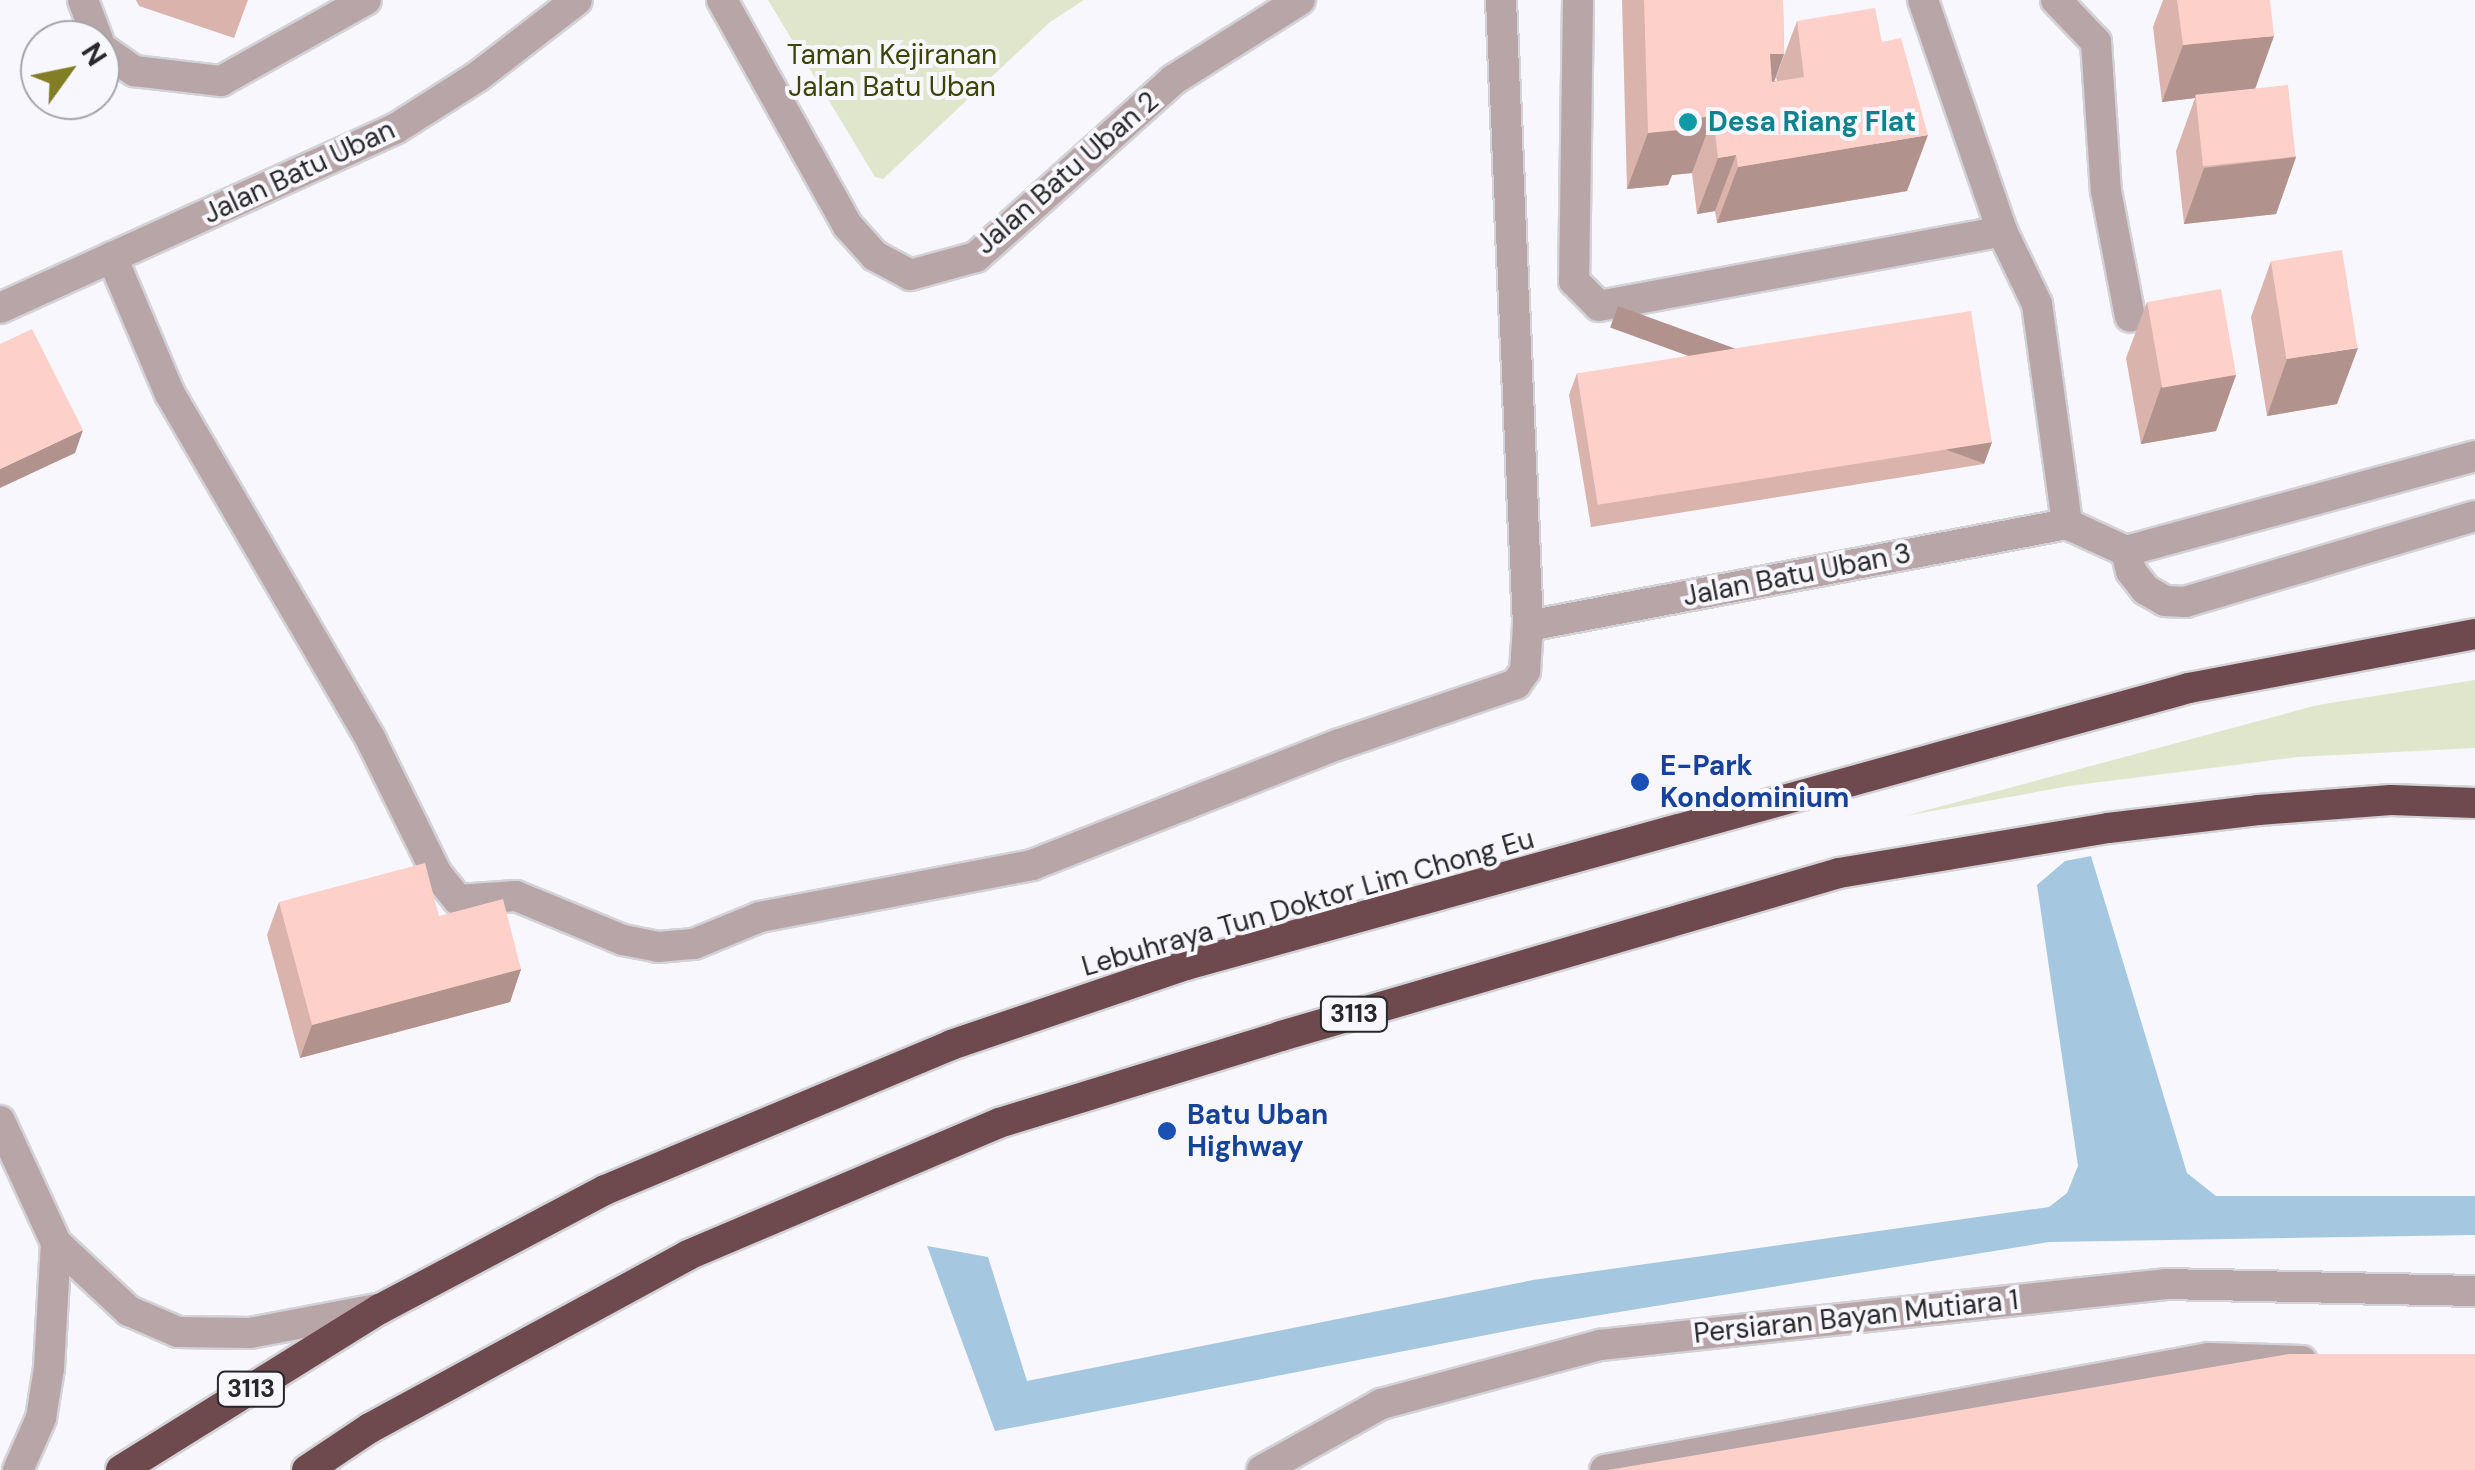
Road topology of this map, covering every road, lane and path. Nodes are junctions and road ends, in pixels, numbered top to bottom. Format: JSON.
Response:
{"nodes":[{"id":1,"x":366,"y":0,"type":"edge"},
{"id":2,"x":577,"y":0,"type":"edge"},
{"id":3,"x":722,"y":0,"type":"edge"},
{"id":4,"x":1300,"y":0,"type":"edge"},
{"id":5,"x":1501,"y":0,"type":"edge"},
{"id":6,"x":1578,"y":0,"type":"edge"},
{"id":7,"x":1923,"y":0,"type":"edge"},
{"id":8,"x":2056,"y":0,"type":"edge"},
{"id":9,"x":120,"y":60,"type":"edge"},
{"id":10,"x":2002,"y":231,"type":"junction"},
{"id":11,"x":112,"y":257,"type":"junction"},
{"id":12,"x":0,"y":308,"type":"edge"},
{"id":13,"x":2130,"y":317,"type":"dead end"},
{"id":14,"x":2475,"y":456,"type":"edge"},
{"id":15,"x":2475,"y":516,"type":"edge"},
{"id":16,"x":2066,"y":524,"type":"junction"},
{"id":17,"x":2126,"y":551,"type":"junction"},
{"id":18,"x":1528,"y":626,"type":"junction"},
{"id":19,"x":2475,"y":634,"type":"edge"},
{"id":20,"x":2475,"y":803,"type":"edge"},
{"id":21,"x":0,"y":1121,"type":"edge"},
{"id":22,"x":56,"y":1242,"type":"junction"},
{"id":23,"x":2475,"y":1290,"type":"edge"},
{"id":24,"x":380,"y":1309,"type":"junction"},
{"id":25,"x":2338,"y":1362,"type":"edge"},
{"id":26,"x":18,"y":1470,"type":"edge"},
{"id":27,"x":121,"y":1470,"type":"edge"},
{"id":28,"x":307,"y":1470,"type":"edge"},
{"id":29,"x":1262,"y":1470,"type":"edge"},
{"id":30,"x":1605,"y":1470,"type":"edge"}],
"edges":[{"from":1,"to":9,"type":"street"},
{"from":2,"to":11,"type":"street","name":"Jalan Batu Uban"},
{"from":3,"to":4,"type":"street","name":"Jalan Batu Uban 2"},
{"from":5,"to":18,"type":"street"},
{"from":6,"to":10,"type":"street"},
{"from":7,"to":10,"type":"street"},
{"from":8,"to":13,"type":"street"},
{"from":10,"to":16,"type":"street"},
{"from":11,"to":12,"type":"street","name":"Jalan Batu Uban"},
{"from":11,"to":18,"type":"street"},
{"from":14,"to":17,"type":"street"},
{"from":15,"to":17,"type":"street"},
{"from":16,"to":17,"type":"street"},
{"from":16,"to":18,"type":"street","name":"Jalan Batu Uban 3"},
{"from":19,"to":24,"type":"highway","name":"Lebuhraya Tun Doktor Lim Chong Eu","number":"3113"},
{"from":20,"to":28,"type":"highway","number":"3113"},
{"from":21,"to":22,"type":"street"},
{"from":22,"to":24,"type":"street"},
{"from":22,"to":26,"type":"street"},
{"from":23,"to":29,"type":"street","name":"Persiaran Bayan Mutiara 1"},
{"from":24,"to":27,"type":"highway","name":"Lebuhraya Tun Doktor Lim Chong Eu","number":"3113"},
{"from":25,"to":30,"type":"street"}]}
